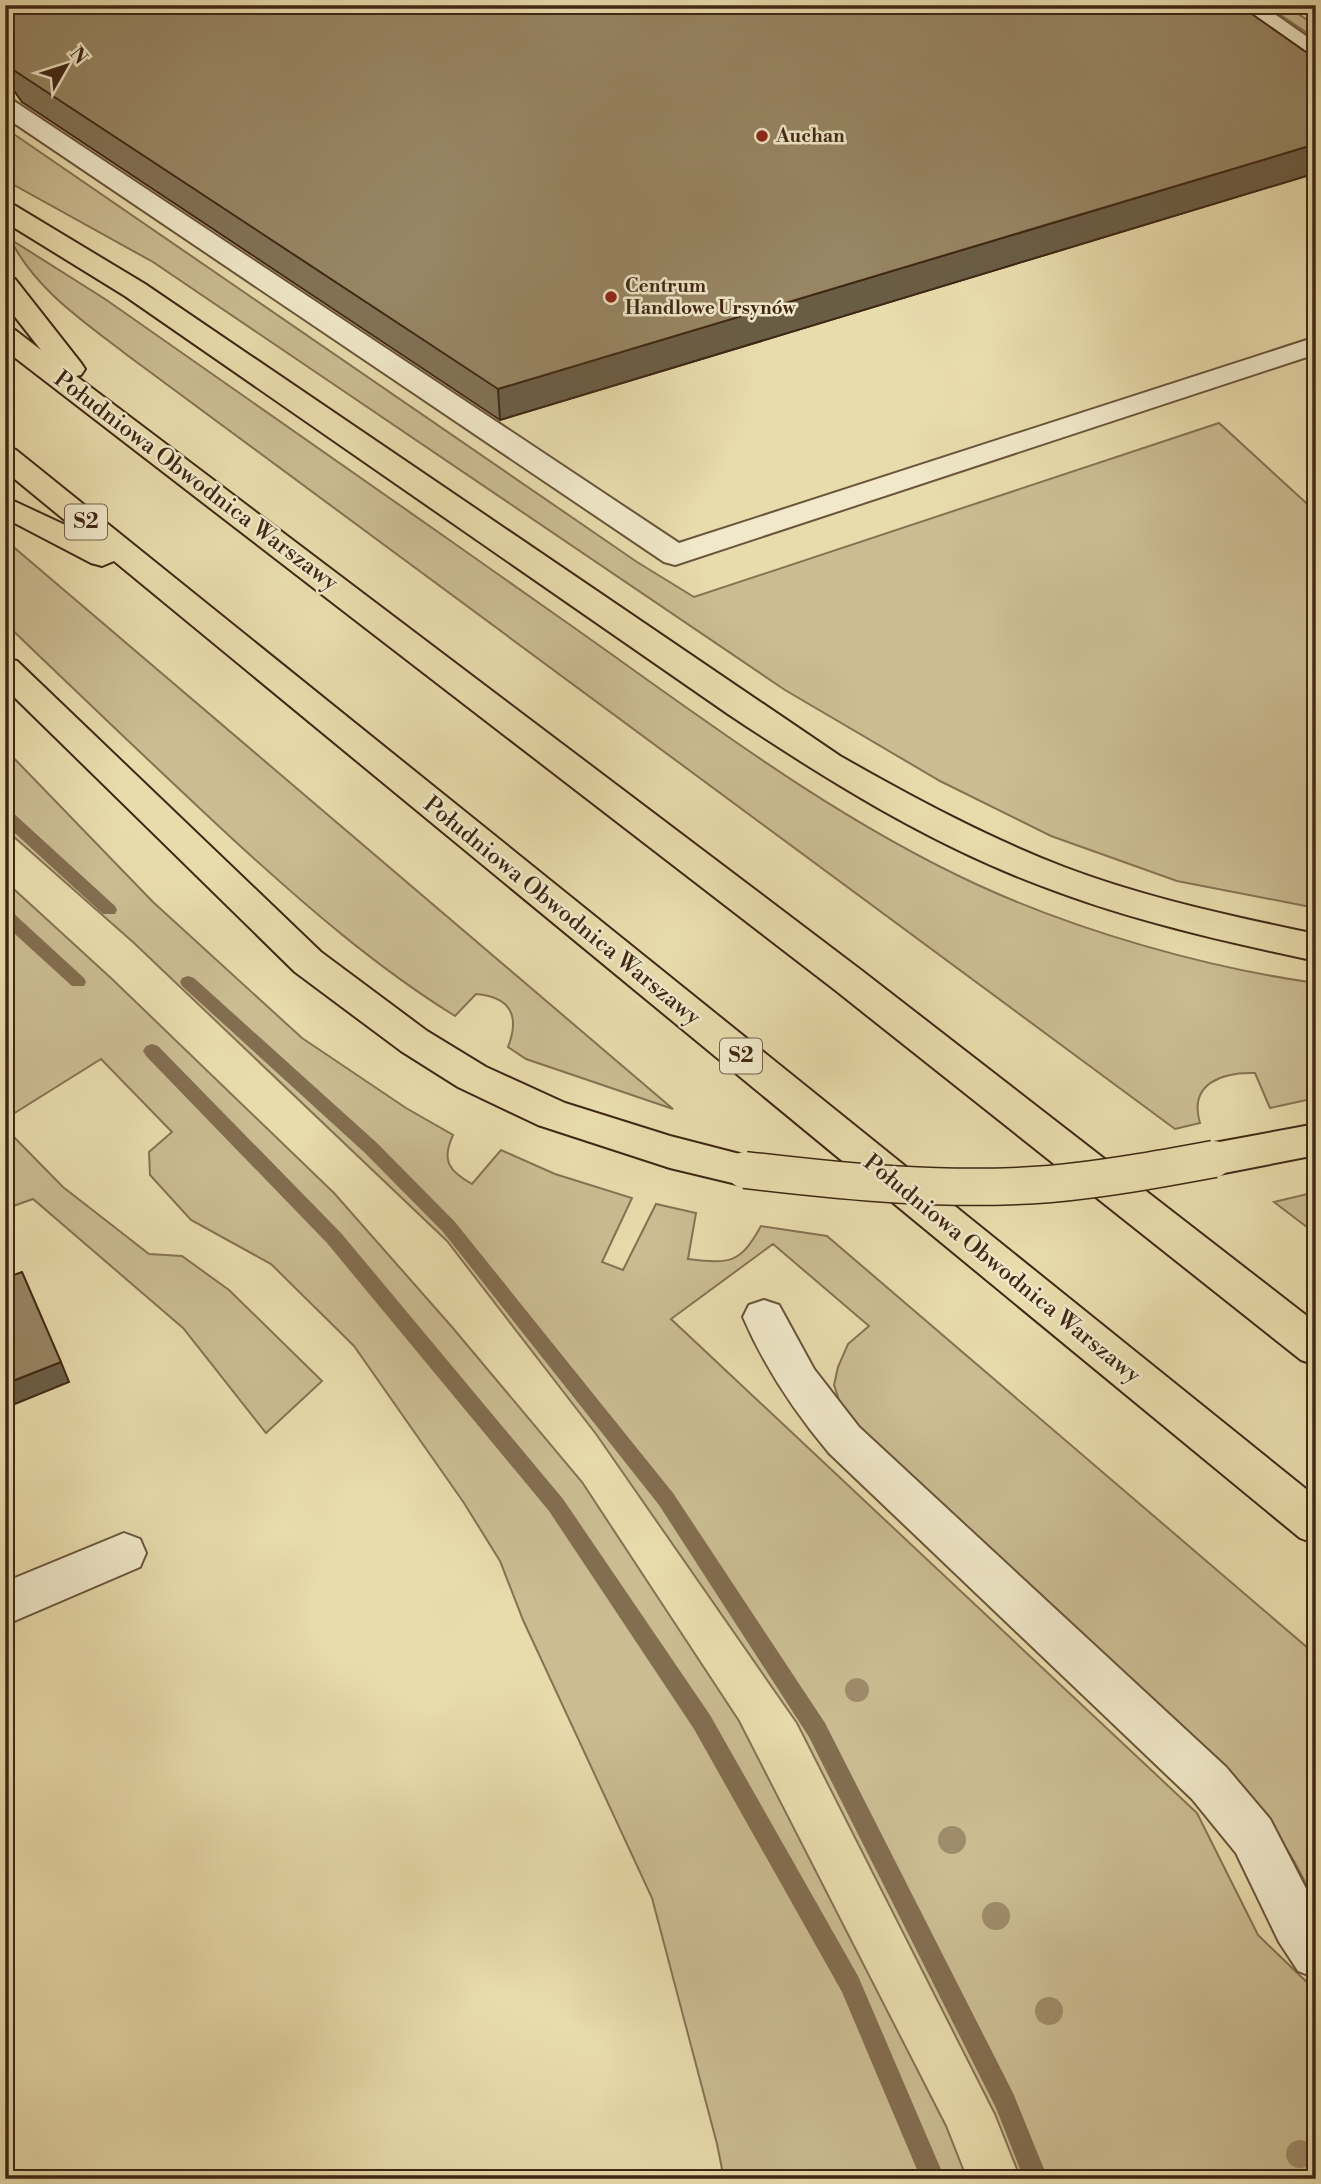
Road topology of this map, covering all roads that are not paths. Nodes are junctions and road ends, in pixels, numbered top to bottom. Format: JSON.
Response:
{"nodes":[{"id":1,"x":1246,"y":5,"type":"edge"},
{"id":2,"x":1316,"y":54,"type":"edge"},
{"id":3,"x":5,"y":106,"type":"edge"},
{"id":4,"x":5,"y":211,"type":"edge"},
{"id":5,"x":5,"y":285,"type":"edge"},
{"id":6,"x":5,"y":336,"type":"edge"},
{"id":7,"x":1316,"y":345,"type":"edge"},
{"id":8,"x":102,"y":410,"type":"junction"},
{"id":9,"x":5,"y":456,"type":"edge"},
{"id":10,"x":5,"y":506,"type":"edge"},
{"id":11,"x":166,"y":588,"type":"junction"},
{"id":12,"x":5,"y":670,"type":"edge"},
{"id":13,"x":1316,"y":947,"type":"edge"},
{"id":14,"x":1316,"y":1139,"type":"edge"},
{"id":15,"x":764,"y":1317,"type":"dead end"},
{"id":16,"x":1316,"y":1348,"type":"edge"},
{"id":17,"x":1316,"y":1524,"type":"edge"},
{"id":18,"x":124,"y":1553,"type":"dead end"},
{"id":19,"x":5,"y":1604,"type":"edge"},
{"id":20,"x":1316,"y":1953,"type":"edge"}],
"edges":[{"from":1,"to":2,"type":"street"},
{"from":3,"to":7,"type":"street"},
{"from":4,"to":13,"type":"highway"},
{"from":5,"to":8,"type":"highway"},
{"from":6,"to":8,"type":"highway","name":"Południowa Obwodnica Warszawy"},
{"from":8,"to":16,"type":"highway","name":"Południowa Obwodnica Warszawy"},
{"from":9,"to":11,"type":"highway","name":"Południowa Obwodnica Warszawy","number":"S2"},
{"from":10,"to":11,"type":"highway"},
{"from":11,"to":17,"type":"highway","name":"Południowa Obwodnica Warszawy","number":"S2"},
{"from":12,"to":14,"type":"highway","bridge":true},
{"from":15,"to":20,"type":"street"},
{"from":18,"to":19,"type":"street"}]}
